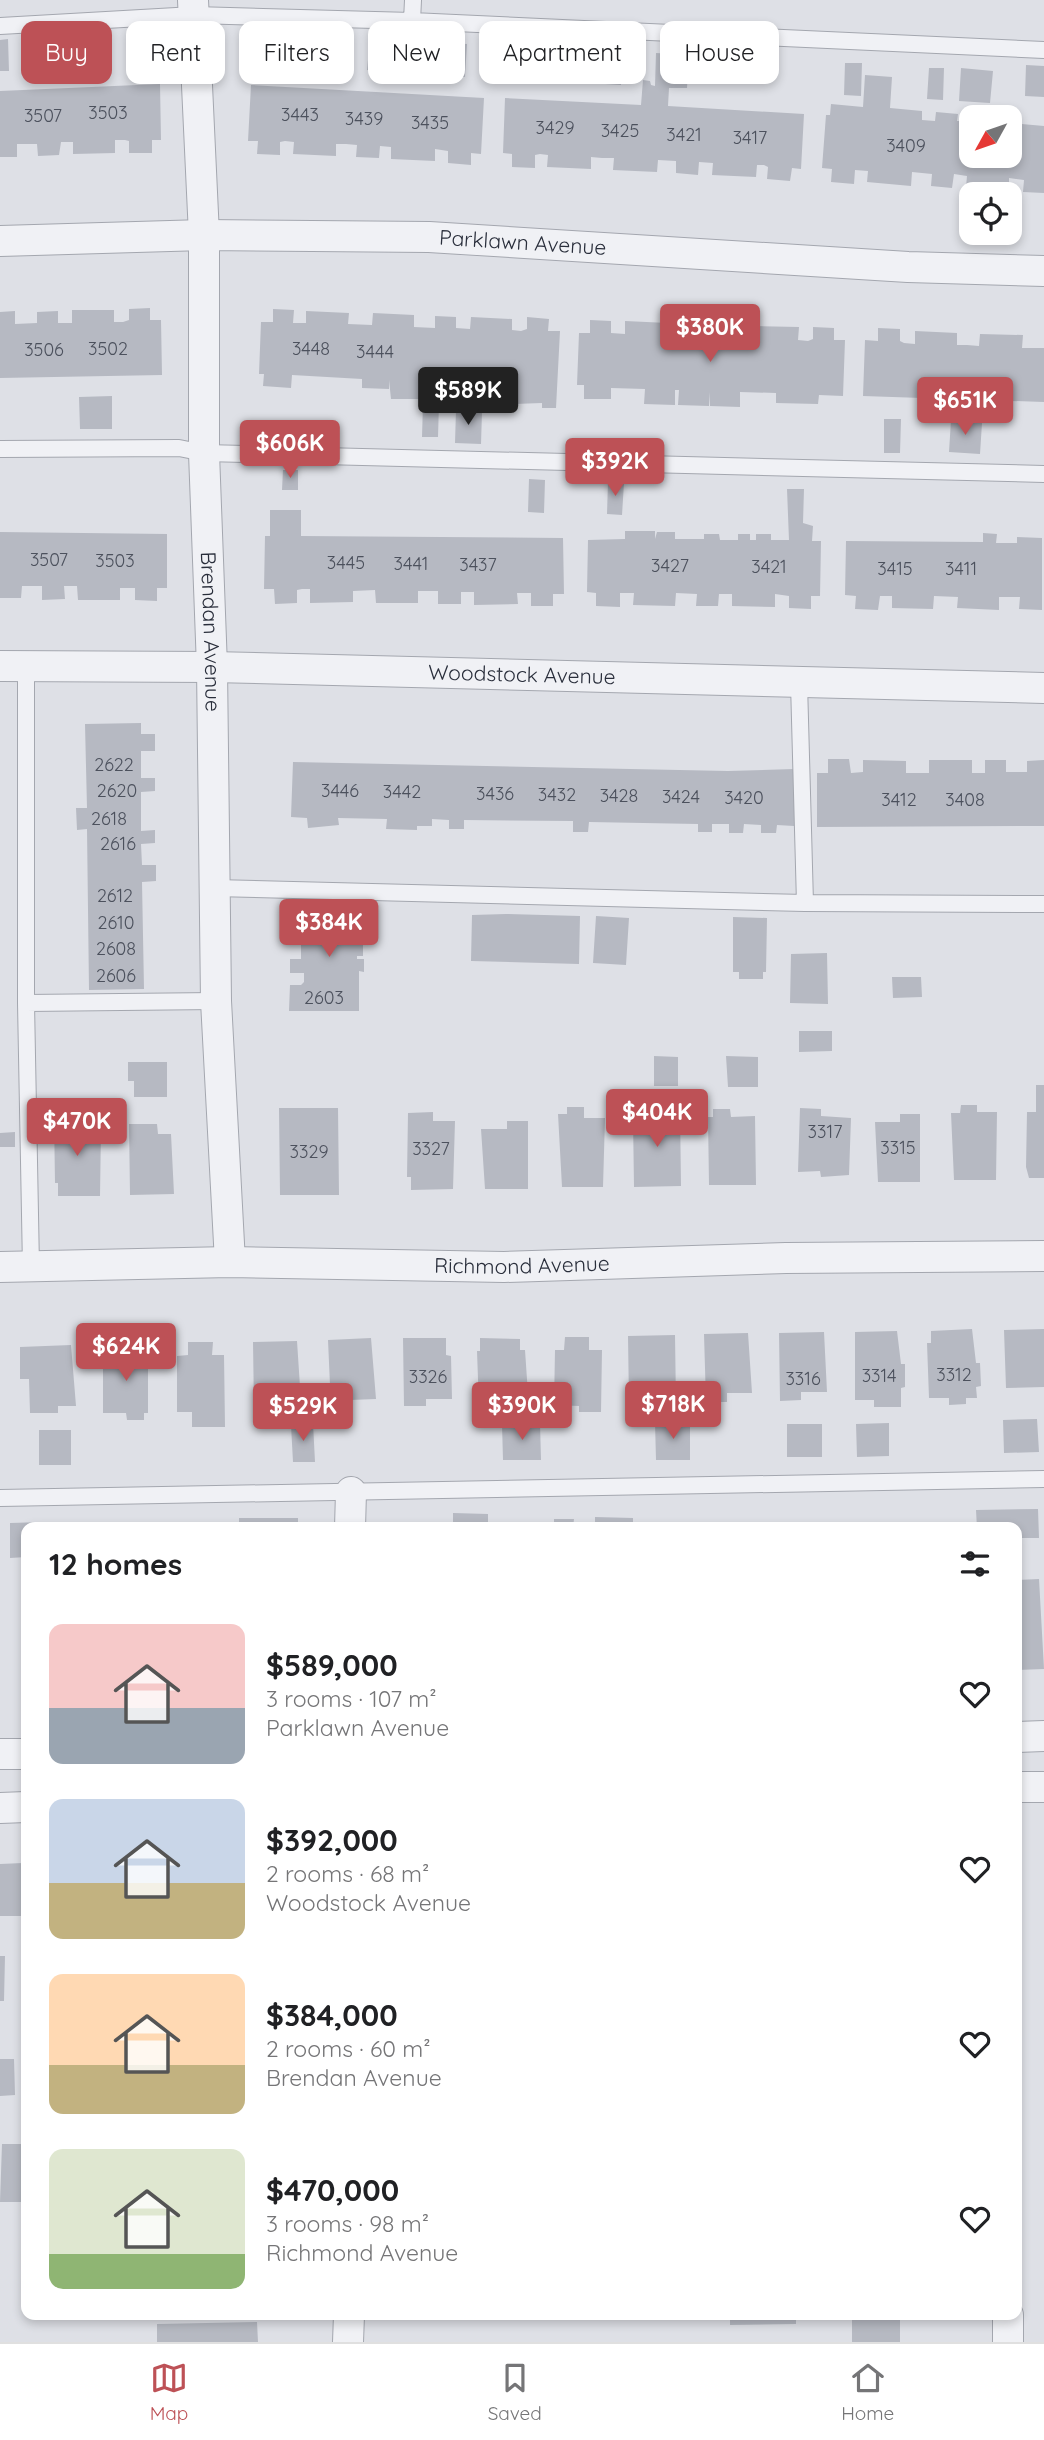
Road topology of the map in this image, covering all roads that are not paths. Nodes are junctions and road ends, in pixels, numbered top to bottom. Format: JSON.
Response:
{"nodes":[{"id":1,"x":413,"y":0,"type":"edge"},
{"id":2,"x":193,"y":7,"type":"edge"},
{"id":3,"x":412,"y":21,"type":"joint"},
{"id":4,"x":465,"y":23,"type":"edge"},
{"id":5,"x":0,"y":26,"type":"edge"},
{"id":6,"x":1044,"y":50,"type":"edge"},
{"id":7,"x":204,"y":234,"type":"junction"},
{"id":8,"x":0,"y":241,"type":"edge"},
{"id":9,"x":1044,"y":271,"type":"edge"},
{"id":10,"x":0,"y":449,"type":"edge"},
{"id":11,"x":204,"y":453,"type":"junction"},
{"id":12,"x":1044,"y":474,"type":"edge"},
{"id":13,"x":13,"y":666,"type":"edge"},
{"id":14,"x":212,"y":667,"type":"junction"},
{"id":15,"x":799,"y":683,"type":"junction"},
{"id":16,"x":1044,"y":688,"type":"edge"},
{"id":17,"x":214,"y":888,"type":"junction"},
{"id":18,"x":805,"y":903,"type":"junction"},
{"id":19,"x":1044,"y":904,"type":"edge"},
{"id":20,"x":216,"y":1001,"type":"junction"},
{"id":21,"x":26,"y":1003,"type":"junction"},
{"id":22,"x":1044,"y":1256,"type":"edge"},
{"id":23,"x":230,"y":1262,"type":"junction"},
{"id":24,"x":0,"y":1267,"type":"edge"},
{"id":25,"x":31,"y":1267,"type":"junction"},
{"id":26,"x":1044,"y":1479,"type":"edge"},
{"id":27,"x":351,"y":1492,"type":"junction"},
{"id":28,"x":0,"y":1498,"type":"edge"},
{"id":29,"x":350,"y":1522,"type":"edge"},
{"id":30,"x":1022,"y":1737,"type":"edge"},
{"id":31,"x":1044,"y":1737,"type":"edge"},
{"id":32,"x":0,"y":1754,"type":"edge"},
{"id":33,"x":21,"y":1754,"type":"edge"},
{"id":34,"x":1022,"y":1787,"type":"edge"},
{"id":35,"x":1044,"y":1787,"type":"edge"},
{"id":36,"x":21,"y":1807,"type":"edge"},
{"id":37,"x":0,"y":1808,"type":"edge"},
{"id":38,"x":349,"y":2320,"type":"edge"},
{"id":39,"x":1007,"y":2320,"type":"edge"},
{"id":40,"x":348,"y":2342,"type":"edge"},
{"id":41,"x":1008,"y":2342,"type":"edge"}],
"edges":[{"from":1,"to":3,"type":"lane"},
{"from":2,"to":3,"type":"lane"},
{"from":2,"to":5,"type":"lane"},
{"from":2,"to":7,"type":"street","name":"Brendan Avenue"},
{"from":4,"to":6,"type":"lane"},
{"from":7,"to":8,"type":"street","name":"Parklawn Avenue"},
{"from":7,"to":9,"type":"street","name":"Parklawn Avenue"},
{"from":7,"to":11,"type":"street","name":"Brendan Avenue"},
{"from":10,"to":11,"type":"lane"},
{"from":11,"to":12,"type":"lane"},
{"from":11,"to":14,"type":"street","name":"Brendan Avenue"},
{"from":13,"to":14,"type":"street","name":"Woodstock Avenue"},
{"from":13,"to":21,"type":"lane"},
{"from":14,"to":15,"type":"street","name":"Woodstock Avenue"},
{"from":14,"to":17,"type":"street","name":"Brendan Avenue"},
{"from":15,"to":16,"type":"street","name":"Woodstock Avenue"},
{"from":15,"to":18,"type":"lane"},
{"from":17,"to":18,"type":"lane"},
{"from":17,"to":20,"type":"street","name":"Brendan Avenue"},
{"from":18,"to":19,"type":"lane"},
{"from":20,"to":21,"type":"lane"},
{"from":20,"to":23,"type":"street","name":"Brendan Avenue"},
{"from":21,"to":25,"type":"lane"},
{"from":22,"to":23,"type":"street","name":"Richmond Avenue"},
{"from":23,"to":25,"type":"street","name":"Richmond Avenue"},
{"from":24,"to":25,"type":"street","name":"Richmond Avenue"},
{"from":26,"to":27,"type":"lane"},
{"from":27,"to":28,"type":"lane"},
{"from":27,"to":29,"type":"street"},
{"from":30,"to":31,"type":"street"},
{"from":32,"to":33,"type":"street"},
{"from":34,"to":35,"type":"street"},
{"from":36,"to":37,"type":"street"},
{"from":38,"to":40,"type":"street"},
{"from":39,"to":41,"type":"street"}]}
